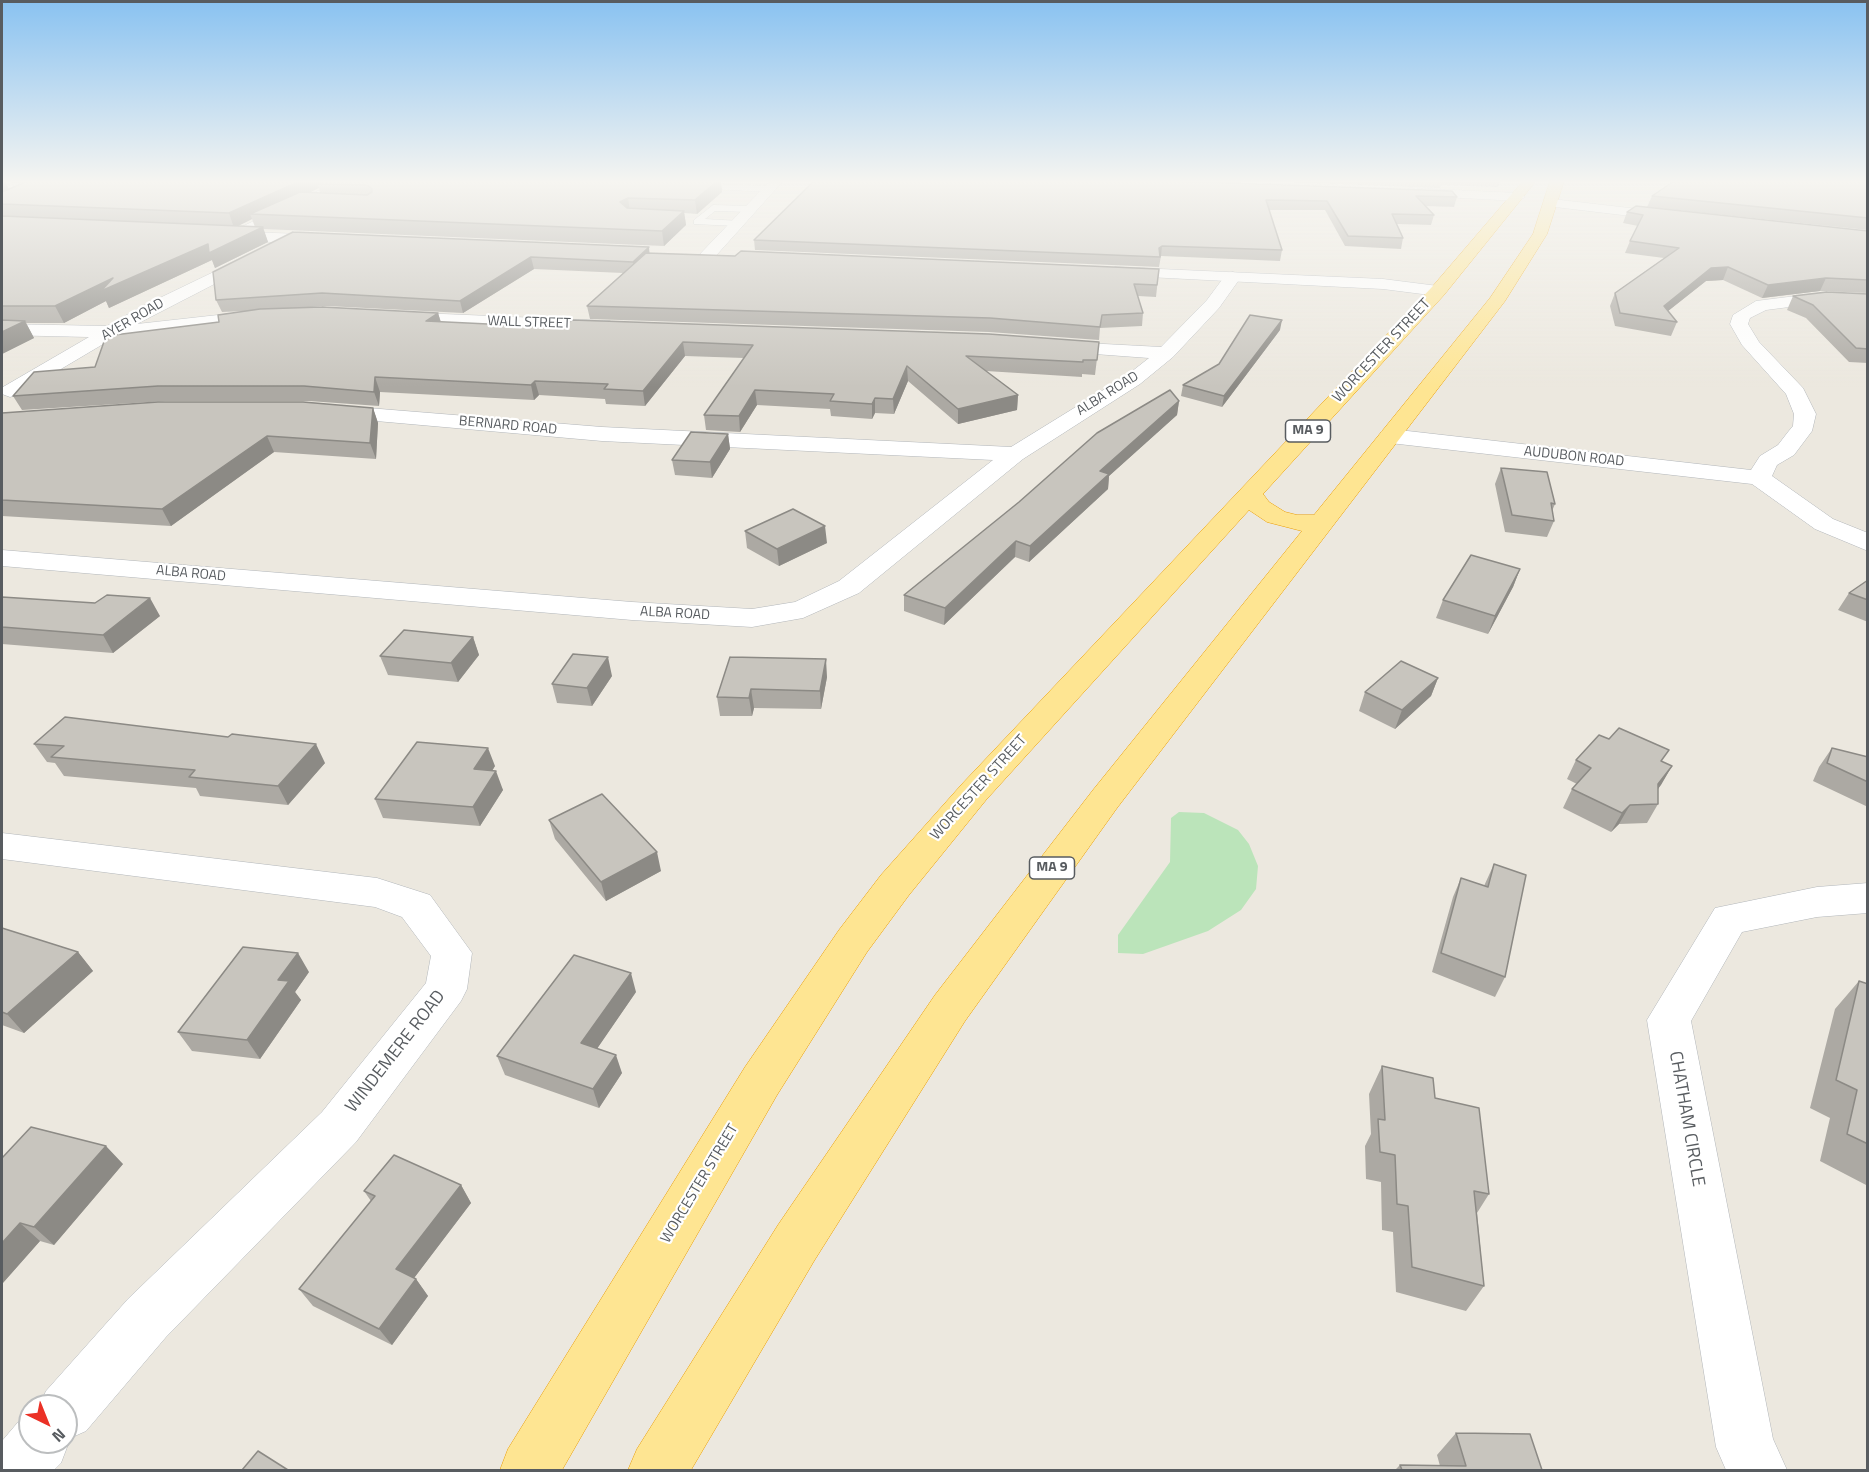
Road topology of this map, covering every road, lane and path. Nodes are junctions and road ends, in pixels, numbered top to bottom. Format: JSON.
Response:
{"nodes":[{"id":1,"x":269,"y":250,"type":"edge"},
{"id":2,"x":713,"y":250,"type":"edge"},
{"id":3,"x":1487,"y":250,"type":"edge"},
{"id":4,"x":1524,"y":250,"type":"edge"},
{"id":5,"x":688,"y":255,"type":"edge"},
{"id":6,"x":707,"y":256,"type":"junction"},
{"id":7,"x":730,"y":257,"type":"edge"},
{"id":8,"x":1104,"y":272,"type":"edge"},
{"id":9,"x":1233,"y":277,"type":"junction"},
{"id":10,"x":1438,"y":291,"type":"junction"},
{"id":11,"x":1868,"y":300,"type":"edge"},
{"id":12,"x":286,"y":314,"type":"edge"},
{"id":13,"x":373,"y":316,"type":"edge"},
{"id":14,"x":630,"y":327,"type":"edge"},
{"id":15,"x":2,"y":329,"type":"edge"},
{"id":16,"x":111,"y":332,"type":"junction"},
{"id":17,"x":1036,"y":344,"type":"edge"},
{"id":18,"x":1166,"y":353,"type":"junction"},
{"id":19,"x":10,"y":391,"type":"dead end"},
{"id":20,"x":309,"y":409,"type":"edge"},
{"id":21,"x":1395,"y":429,"type":"junction"},
{"id":22,"x":1015,"y":454,"type":"junction"},
{"id":23,"x":1763,"y":469,"type":"junction"},
{"id":24,"x":1251,"y":494,"type":"junction"},
{"id":25,"x":1323,"y":523,"type":"junction"},
{"id":26,"x":1868,"y":543,"type":"edge"},
{"id":27,"x":2,"y":558,"type":"edge"},
{"id":28,"x":2,"y":846,"type":"edge"},
{"id":29,"x":1868,"y":898,"type":"edge"},
{"id":30,"x":78,"y":1397,"type":"edge"},
{"id":31,"x":530,"y":1470,"type":"edge"},
{"id":32,"x":658,"y":1470,"type":"edge"},
{"id":33,"x":1757,"y":1470,"type":"edge"}],
"edges":[{"from":1,"to":16,"type":"street","name":"AYER ROAD"},
{"from":2,"to":6,"type":"street"},
{"from":3,"to":10,"type":"highway","name":"WORCESTER STREET","number":"MA 9"},
{"from":4,"to":21,"type":"highway","name":"WORCESTER STREET","number":"MA 9"},
{"from":5,"to":6,"type":"street"},
{"from":6,"to":7,"type":"street"},
{"from":8,"to":9,"type":"street"},
{"from":9,"to":10,"type":"street"},
{"from":9,"to":18,"type":"street","name":"ALBA ROAD"},
{"from":10,"to":24,"type":"highway","name":"WORCESTER STREET","number":"MA 9"},
{"from":11,"to":23,"type":"street"},
{"from":12,"to":16,"type":"street"},
{"from":13,"to":14,"type":"street","name":"WALL STREET"},
{"from":15,"to":16,"type":"street"},
{"from":16,"to":19,"type":"street","name":"AYER ROAD"},
{"from":17,"to":18,"type":"street"},
{"from":18,"to":22,"type":"street","name":"ALBA ROAD"},
{"from":20,"to":22,"type":"street","name":"BERNARD ROAD"},
{"from":21,"to":23,"type":"street","name":"AUDUBON ROAD"},
{"from":21,"to":25,"type":"highway","name":"WORCESTER STREET","number":"MA 9"},
{"from":22,"to":27,"type":"street","name":"ALBA ROAD"},
{"from":23,"to":26,"type":"street"},
{"from":24,"to":25,"type":"highway"},
{"from":24,"to":31,"type":"highway","name":"WORCESTER STREET","number":"MA 9"},
{"from":25,"to":32,"type":"highway","name":"WORCESTER STREET","number":"MA 9"},
{"from":28,"to":30,"type":"street","name":"WINDEMERE ROAD"},
{"from":29,"to":33,"type":"street","name":"CHATHAM CIRCLE"}]}
